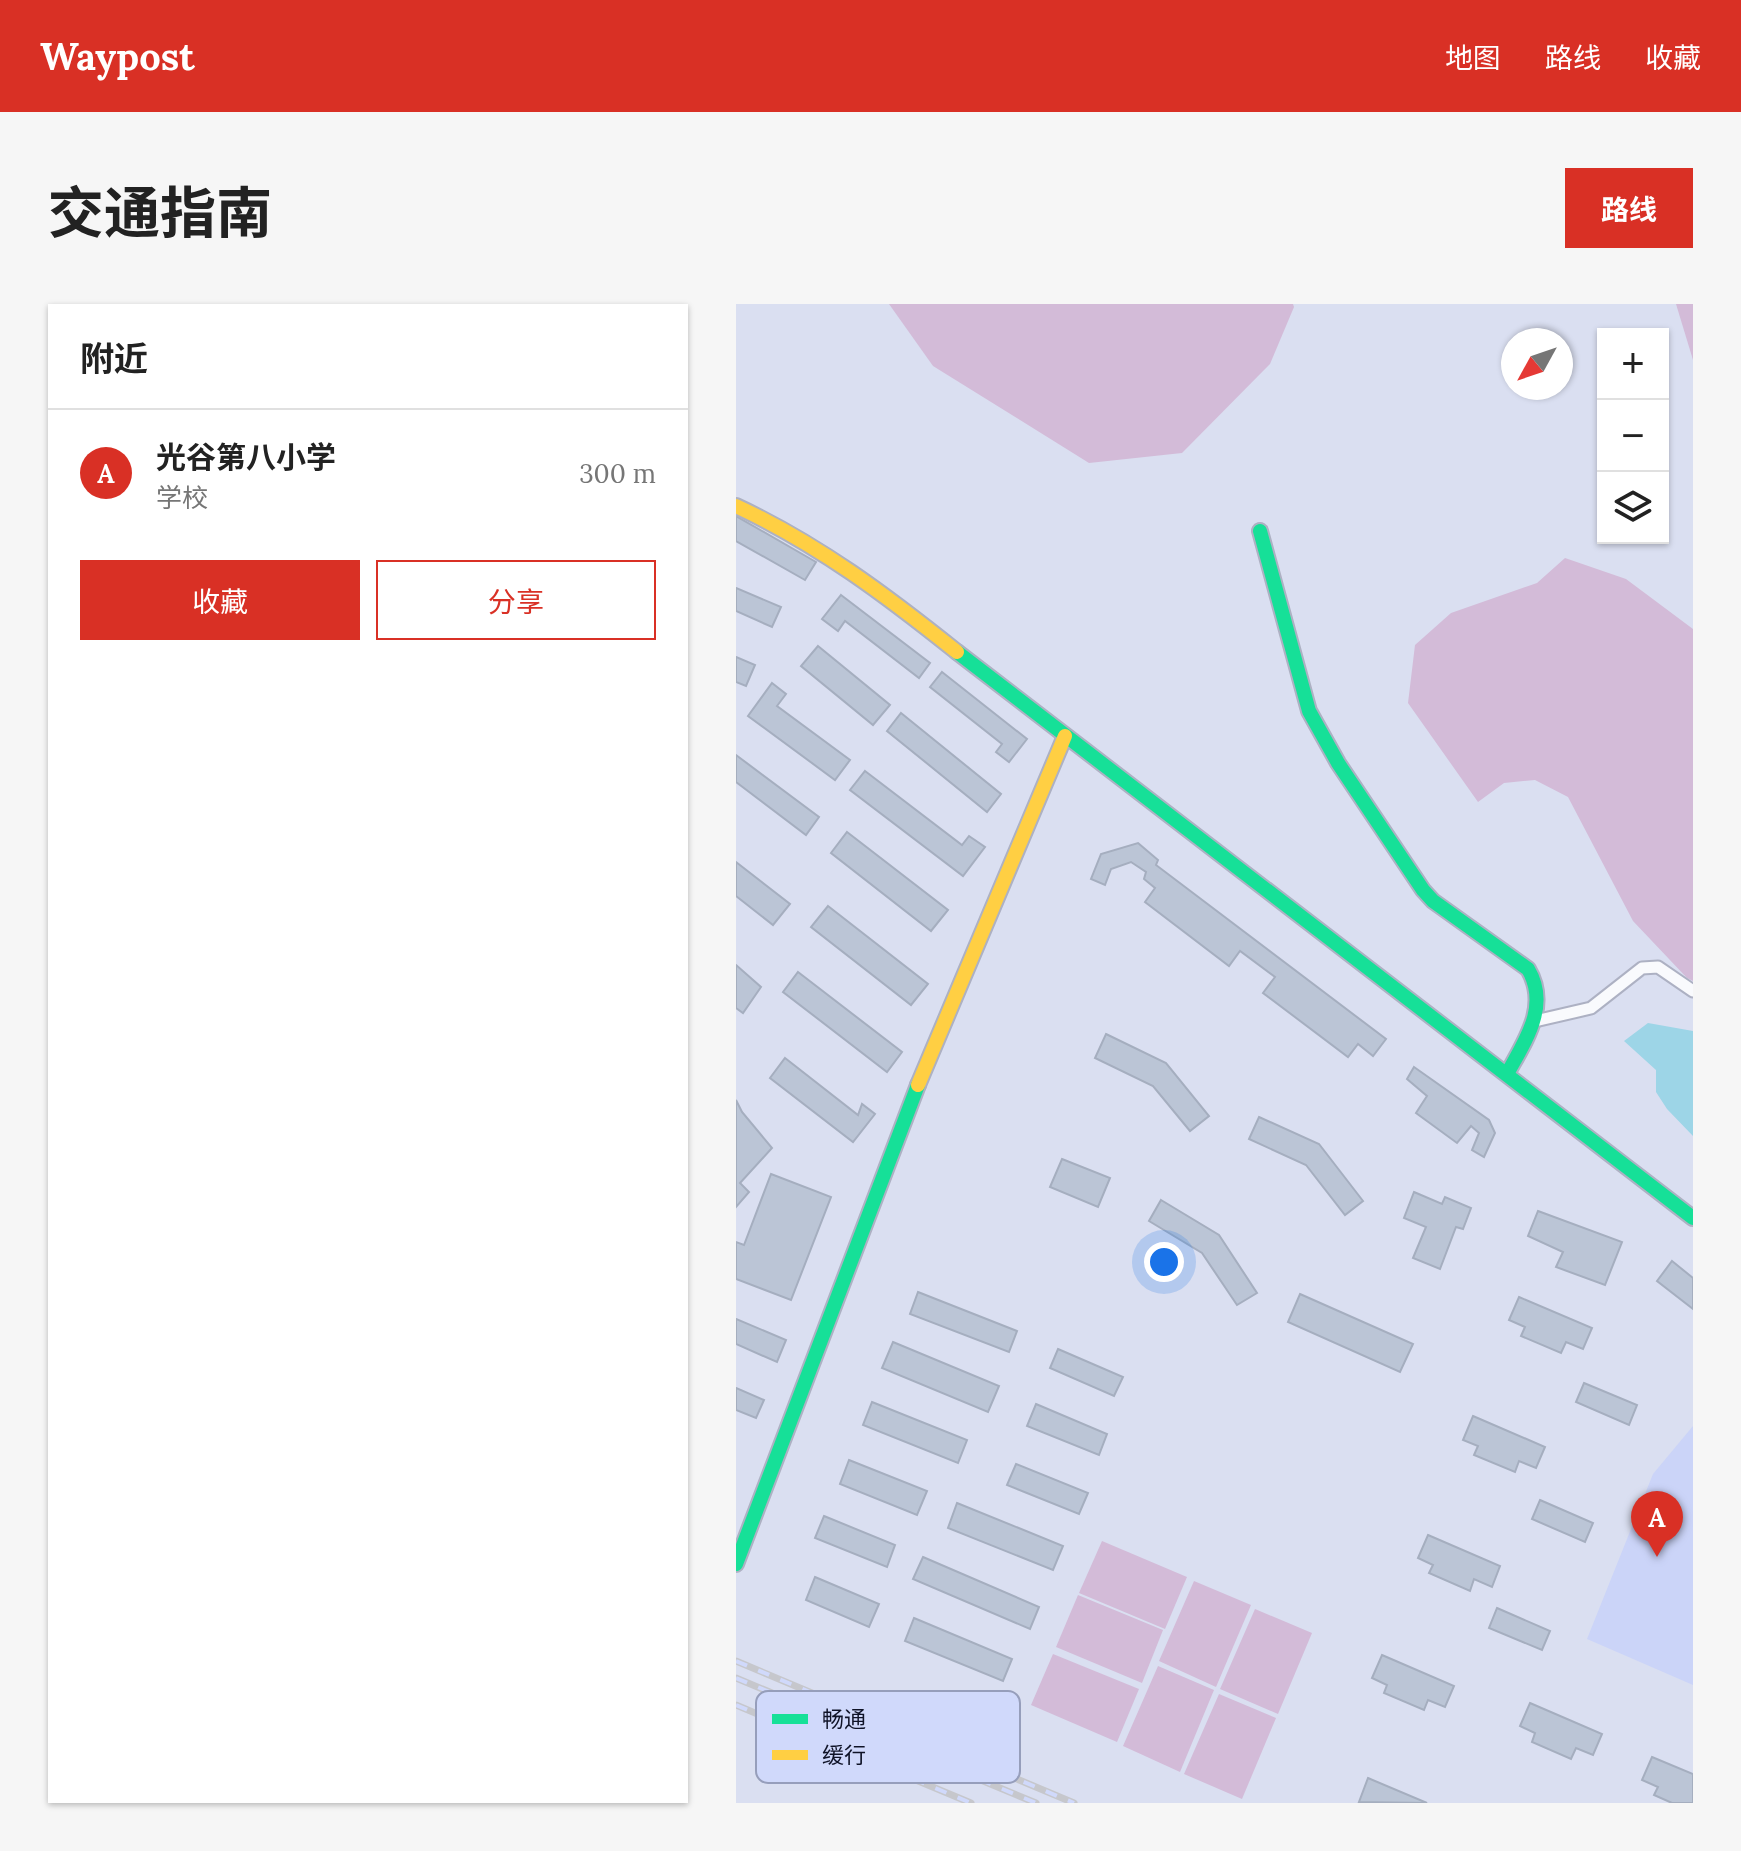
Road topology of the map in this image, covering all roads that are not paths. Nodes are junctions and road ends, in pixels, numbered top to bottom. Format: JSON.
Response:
{"nodes":[{"id":1,"x":736,"y":506,"type":"edge"},
{"id":2,"x":1260,"y":531,"type":"dead end"},
{"id":3,"x":1065,"y":736,"type":"junction"},
{"id":4,"x":1693,"y":991,"type":"edge"},
{"id":5,"x":1535,"y":1021,"type":"junction"},
{"id":6,"x":1507,"y":1074,"type":"junction"},
{"id":7,"x":1693,"y":1218,"type":"edge"},
{"id":8,"x":736,"y":1564,"type":"edge"}],
"edges":[{"from":1,"to":3,"type":"main road"},
{"from":2,"to":5,"type":"main road"},
{"from":3,"to":6,"type":"main road"},
{"from":3,"to":8,"type":"main road"},
{"from":4,"to":5,"type":"street"},
{"from":5,"to":6,"type":"main road"},
{"from":6,"to":7,"type":"main road"}]}
